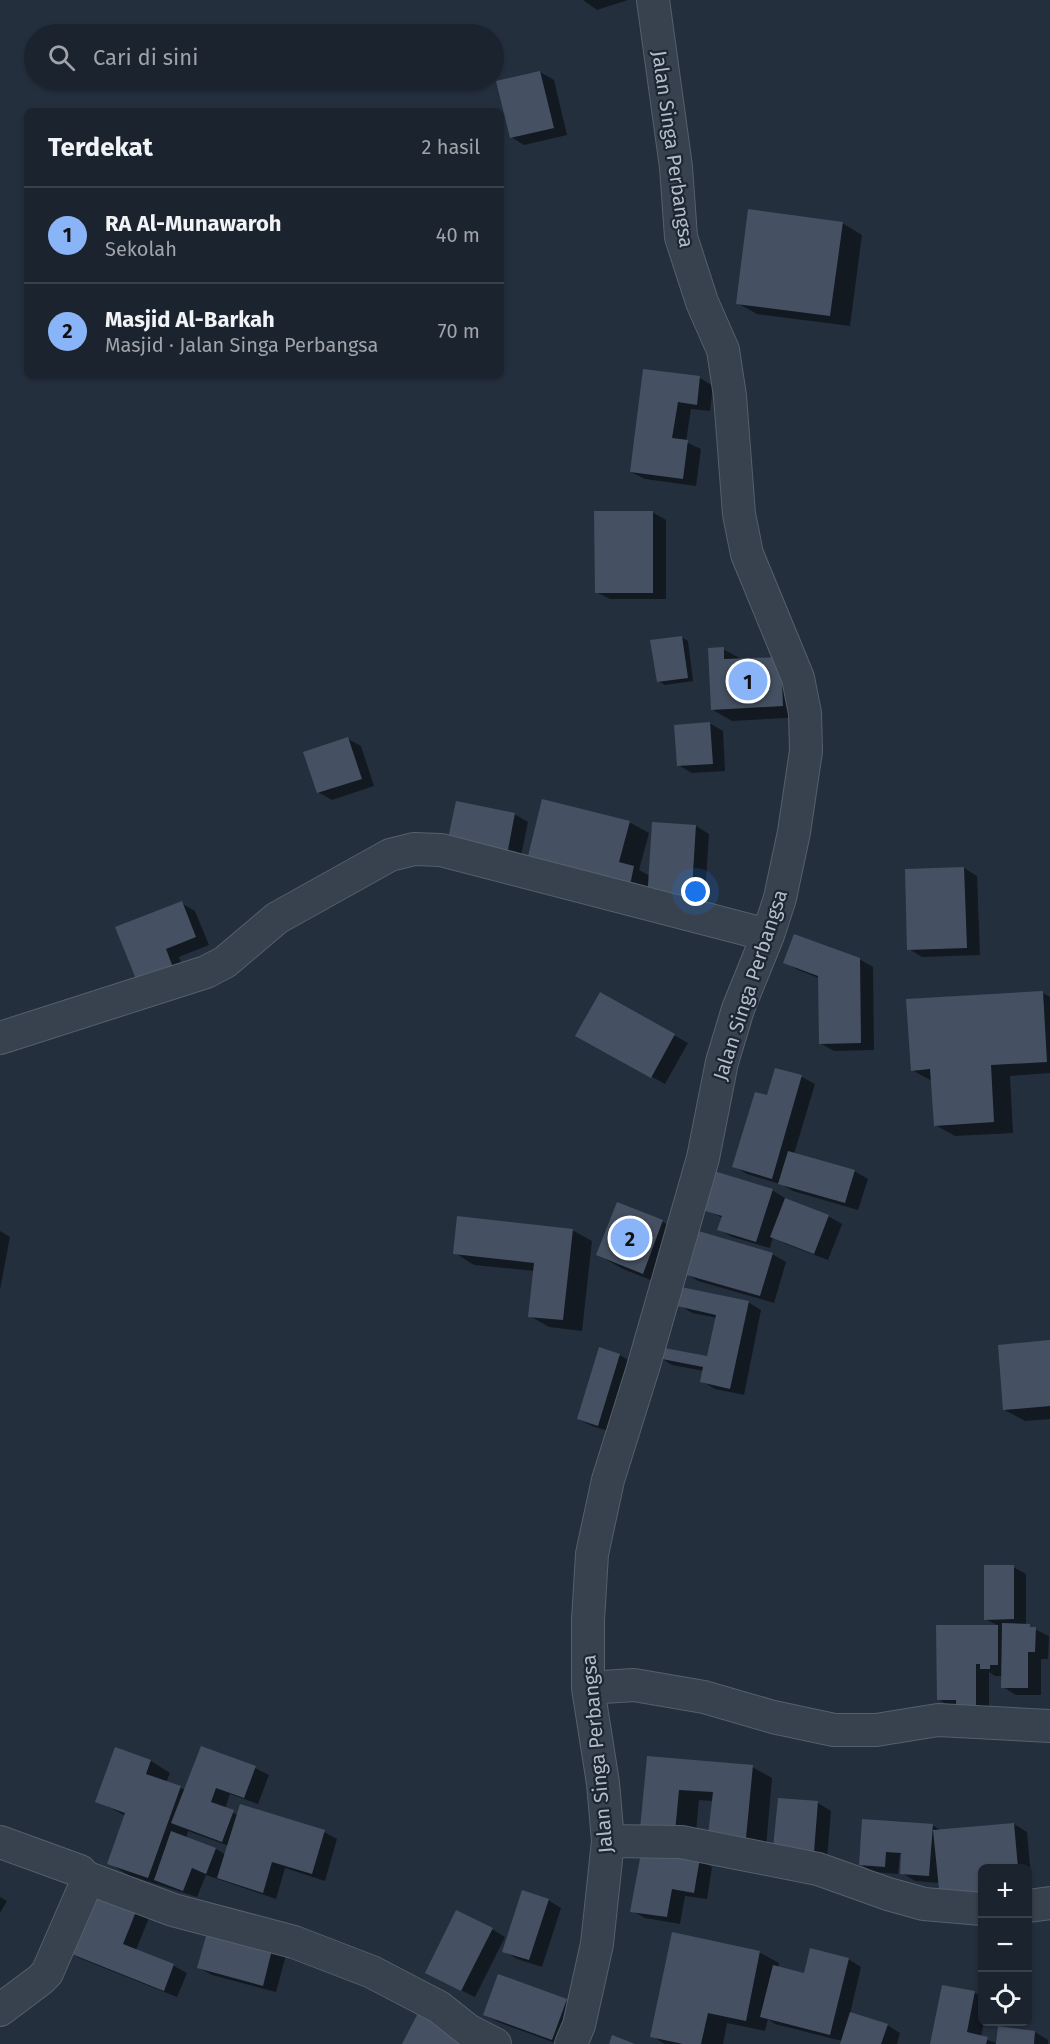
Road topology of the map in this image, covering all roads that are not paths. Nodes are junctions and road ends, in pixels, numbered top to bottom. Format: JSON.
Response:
{"nodes":[{"id":1,"x":652,"y":0,"type":"edge"},
{"id":2,"x":768,"y":935,"type":"junction"},
{"id":3,"x":0,"y":1038,"type":"edge"},
{"id":4,"x":588,"y":1688,"type":"junction"},
{"id":5,"x":1050,"y":1726,"type":"edge"},
{"id":6,"x":608,"y":1841,"type":"junction"},
{"id":7,"x":0,"y":1842,"type":"edge"},
{"id":8,"x":85,"y":1877,"type":"junction"},
{"id":9,"x":1050,"y":1903,"type":"edge"},
{"id":10,"x":1032,"y":1905,"type":"edge"},
{"id":11,"x":978,"y":1909,"type":"edge"},
{"id":12,"x":0,"y":2010,"type":"edge"},
{"id":13,"x":495,"y":2044,"type":"edge"},
{"id":14,"x":571,"y":2044,"type":"edge"}],
"edges":[{"from":1,"to":2,"type":"street","name":"Jalan Singa Perbangsa"},
{"from":2,"to":3,"type":"street"},
{"from":2,"to":4,"type":"street","name":"Jalan Singa Perbangsa"},
{"from":4,"to":5,"type":"street"},
{"from":4,"to":6,"type":"street","name":"Jalan Singa Perbangsa"},
{"from":6,"to":11,"type":"street"},
{"from":6,"to":14,"type":"street","name":"Jalan Singa Perbangsa"},
{"from":7,"to":8,"type":"street"},
{"from":8,"to":12,"type":"street"},
{"from":8,"to":13,"type":"street"},
{"from":9,"to":10,"type":"street"}]}
